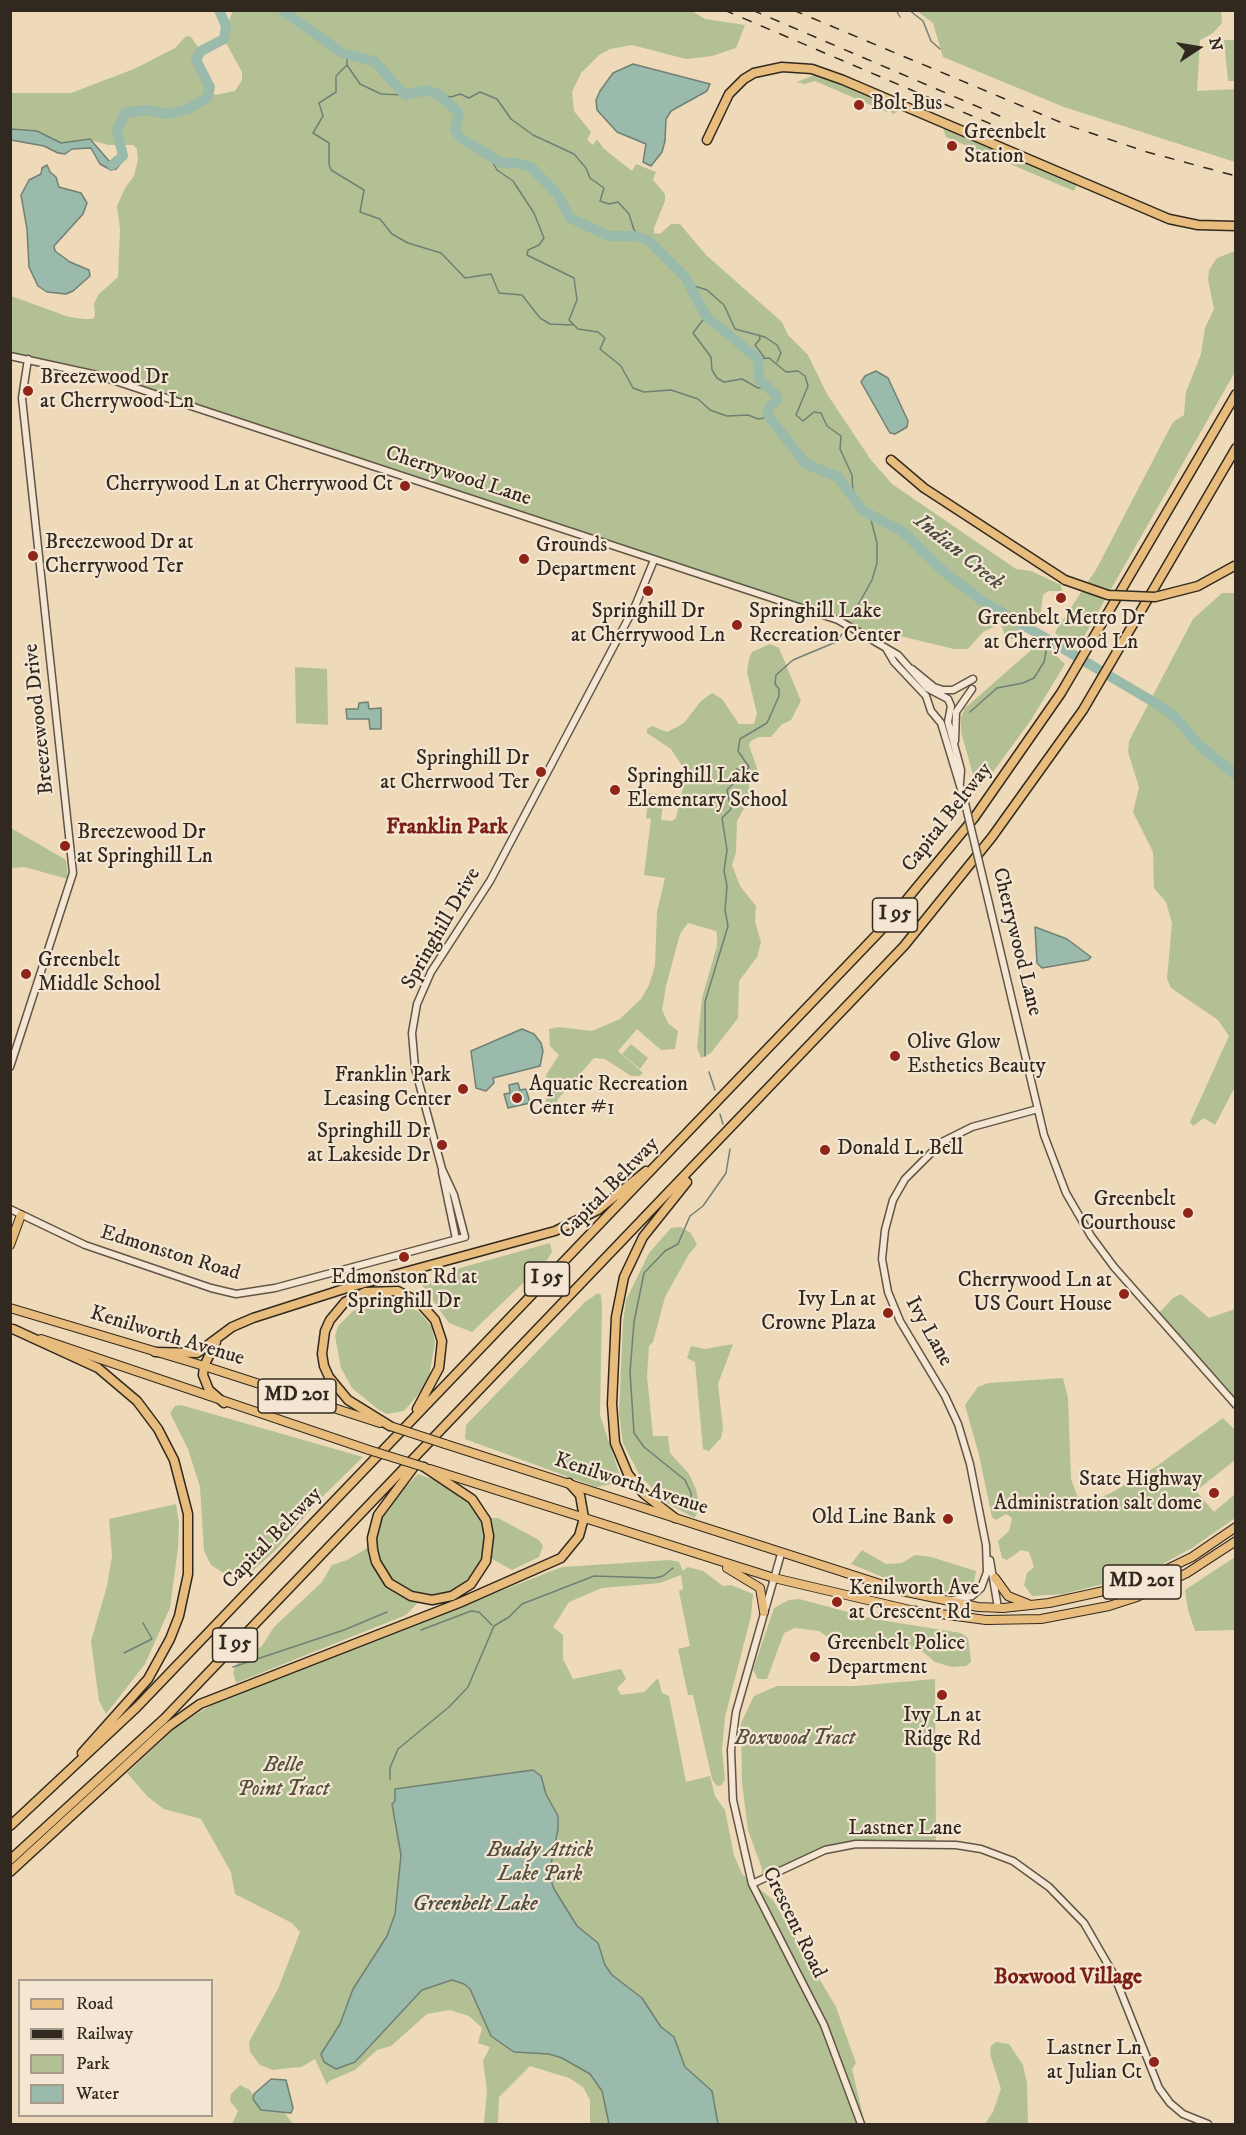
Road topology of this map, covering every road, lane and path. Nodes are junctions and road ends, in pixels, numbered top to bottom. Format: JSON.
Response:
{"nodes":[{"id":1,"x":707,"y":140,"type":"dead end"},
{"id":2,"x":1236,"y":226,"type":"edge"},
{"id":3,"x":10,"y":356,"type":"edge"},
{"id":4,"x":28,"y":359,"type":"junction"},
{"id":5,"x":1236,"y":394,"type":"edge"},
{"id":6,"x":1236,"y":448,"type":"edge"},
{"id":7,"x":891,"y":460,"type":"dead end"},
{"id":8,"x":654,"y":560,"type":"junction"},
{"id":9,"x":1236,"y":565,"type":"edge"},
{"id":10,"x":887,"y":650,"type":"junction"},
{"id":11,"x":909,"y":667,"type":"junction"},
{"id":12,"x":973,"y":679,"type":"dead end"},
{"id":13,"x":972,"y":689,"type":"dead end"},
{"id":14,"x":939,"y":695,"type":"junction"},
{"id":15,"x":930,"y":702,"type":"junction"},
{"id":16,"x":948,"y":713,"type":"junction"},
{"id":17,"x":937,"y":716,"type":"junction"},
{"id":18,"x":957,"y":753,"type":"junction"},
{"id":19,"x":960,"y":783,"type":"junction"},
{"id":20,"x":10,"y":1067,"type":"edge"},
{"id":21,"x":1038,"y":1109,"type":"junction"},
{"id":22,"x":725,"y":1135,"type":"junction"},
{"id":23,"x":685,"y":1137,"type":"junction"},
{"id":24,"x":442,"y":1169,"type":"junction"},
{"id":25,"x":10,"y":1209,"type":"edge"},
{"id":26,"x":21,"y":1215,"type":"junction"},
{"id":27,"x":465,"y":1237,"type":"joint"},
{"id":28,"x":456,"y":1239,"type":"junction"},
{"id":29,"x":10,"y":1245,"type":"edge"},
{"id":30,"x":10,"y":1308,"type":"edge"},
{"id":31,"x":12,"y":1329,"type":"edge"},
{"id":32,"x":219,"y":1336,"type":"junction"},
{"id":33,"x":155,"y":1352,"type":"junction"},
{"id":34,"x":204,"y":1366,"type":"junction"},
{"id":35,"x":224,"y":1403,"type":"junction"},
{"id":36,"x":1236,"y":1405,"type":"edge"},
{"id":37,"x":410,"y":1421,"type":"junction"},
{"id":38,"x":450,"y":1421,"type":"junction"},
{"id":39,"x":390,"y":1426,"type":"junction"},
{"id":40,"x":424,"y":1467,"type":"junction"},
{"id":41,"x":569,"y":1483,"type":"junction"},
{"id":42,"x":584,"y":1518,"type":"junction"},
{"id":43,"x":675,"y":1518,"type":"junction"},
{"id":44,"x":1236,"y":1527,"type":"edge"},
{"id":45,"x":1236,"y":1541,"type":"edge"},
{"id":46,"x":986,"y":1545,"type":"junction"},
{"id":47,"x":781,"y":1554,"type":"junction"},
{"id":48,"x":712,"y":1561,"type":"junction"},
{"id":49,"x":774,"y":1578,"type":"junction"},
{"id":50,"x":995,"y":1578,"type":"junction"},
{"id":51,"x":940,"y":1600,"type":"junction"},
{"id":52,"x":1035,"y":1605,"type":"junction"},
{"id":53,"x":998,"y":1608,"type":"junction"},
{"id":54,"x":764,"y":1612,"type":"junction"},
{"id":55,"x":972,"y":1618,"type":"junction"},
{"id":56,"x":18,"y":1819,"type":"junction"},
{"id":57,"x":10,"y":1826,"type":"edge"},
{"id":58,"x":10,"y":1860,"type":"edge"},
{"id":59,"x":10,"y":1872,"type":"edge"},
{"id":60,"x":752,"y":1884,"type":"junction"},
{"id":61,"x":861,"y":2124,"type":"edge"},
{"id":62,"x":1208,"y":2124,"type":"edge"}],
"edges":[{"from":1,"to":2,"type":"highway"},
{"from":3,"to":4,"type":"street","name":"Cherrywood Lane"},
{"from":4,"to":8,"type":"street","name":"Cherrywood Lane"},
{"from":4,"to":20,"type":"street","name":"Breezewood Drive"},
{"from":5,"to":23,"type":"highway","name":"Capital Beltway","number":"I 95"},
{"from":6,"to":22,"type":"highway","number":"I 95"},
{"from":7,"to":9,"type":"highway","bridge":true},
{"from":8,"to":10,"type":"street","name":"Cherrywood Lane"},
{"from":8,"to":24,"type":"street","name":"Springhill Drive"},
{"from":10,"to":11,"type":"street","name":"Cherrywood Lane"},
{"from":10,"to":15,"type":"street","name":"Cherrywood Lane"},
{"from":11,"to":12,"type":"street"},
{"from":11,"to":14,"type":"street","name":"Cherrywood Lane"},
{"from":13,"to":18,"type":"street"},
{"from":14,"to":15,"type":"street"},
{"from":14,"to":16,"type":"street"},
{"from":15,"to":17,"type":"street"},
{"from":16,"to":17,"type":"street"},
{"from":16,"to":18,"type":"street","name":"Cherrywood Lane"},
{"from":17,"to":19,"type":"street","name":"Cherrywood Lane"},
{"from":18,"to":19,"type":"street","name":"Cherrywood Lane"},
{"from":19,"to":21,"type":"street","name":"Cherrywood Lane","bridge":true},
{"from":21,"to":36,"type":"street","name":"Cherrywood Lane"},
{"from":21,"to":46,"type":"street","name":"Ivy Lane"},
{"from":22,"to":38,"type":"highway","number":"I 95"},
{"from":22,"to":43,"type":"highway"},
{"from":23,"to":32,"type":"highway"},
{"from":23,"to":37,"type":"highway","name":"Capital Beltway","number":"I 95"},
{"from":24,"to":27,"type":"street","name":"Springhill Drive"},
{"from":24,"to":28,"type":"street","name":"Springhill Drive"},
{"from":25,"to":26,"type":"street","name":"Edmonston Road"},
{"from":26,"to":28,"type":"street","name":"Edmonston Road"},
{"from":26,"to":29,"type":"main road"},
{"from":27,"to":28,"type":"street","name":"Edmonston Road"},
{"from":30,"to":33,"type":"main road","name":"Kenilworth Avenue","number":"MD 201"},
{"from":31,"to":35,"type":"main road","name":"Kenilworth Avenue","number":"MD 201"},
{"from":31,"to":56,"type":"highway"},
{"from":32,"to":33,"type":"highway"},
{"from":32,"to":34,"type":"highway"},
{"from":33,"to":34,"type":"main road","name":"Kenilworth Avenue","number":"MD 201"},
{"from":34,"to":35,"type":"highway"},
{"from":34,"to":39,"type":"main road","name":"Kenilworth Avenue","number":"MD 201"},
{"from":35,"to":40,"type":"main road","name":"Kenilworth Avenue","number":"MD 201","bridge":true},
{"from":37,"to":39,"type":"highway"},
{"from":37,"to":56,"type":"highway","name":"Capital Beltway","number":"I 95"},
{"from":38,"to":40,"type":"highway"},
{"from":38,"to":58,"type":"highway","number":"I 95"},
{"from":39,"to":41,"type":"main road","name":"Kenilworth Avenue","number":"MD 201","bridge":true},
{"from":40,"to":42,"type":"main road","name":"Kenilworth Avenue","number":"MD 201"},
{"from":41,"to":42,"type":"highway"},
{"from":41,"to":43,"type":"main road","name":"Kenilworth Avenue","number":"MD 201"},
{"from":42,"to":48,"type":"main road","name":"Kenilworth Avenue","number":"MD 201"},
{"from":42,"to":59,"type":"highway"},
{"from":43,"to":47,"type":"main road","name":"Kenilworth Avenue","number":"MD 201"},
{"from":44,"to":52,"type":"main road","name":"Kenilworth Avenue","number":"MD 201"},
{"from":45,"to":55,"type":"main road","name":"Kenilworth Avenue","number":"MD 201"},
{"from":46,"to":50,"type":"street","name":"Ivy Lane"},
{"from":46,"to":51,"type":"street","name":"Ivy Lane"},
{"from":47,"to":49,"type":"street","name":"Crescent Road"},
{"from":47,"to":51,"type":"main road","name":"Kenilworth Avenue","number":"MD 201"},
{"from":48,"to":49,"type":"main road","name":"Kenilworth Avenue","number":"MD 201"},
{"from":48,"to":54,"type":"main road"},
{"from":49,"to":54,"type":"street","name":"Crescent Road"},
{"from":49,"to":55,"type":"main road","name":"Kenilworth Avenue","number":"MD 201"},
{"from":50,"to":52,"type":"main road"},
{"from":50,"to":53,"type":"street","name":"Ivy Lane"},
{"from":51,"to":53,"type":"main road","name":"Kenilworth Avenue","number":"MD 201"},
{"from":52,"to":53,"type":"main road","name":"Kenilworth Avenue","number":"MD 201"},
{"from":53,"to":55,"type":"main road"},
{"from":54,"to":60,"type":"street","name":"Crescent Road"},
{"from":56,"to":57,"type":"highway","name":"Capital Beltway","number":"I 95"},
{"from":60,"to":61,"type":"street","name":"Crescent Road"},
{"from":60,"to":62,"type":"street","name":"Lastner Lane"}]}
